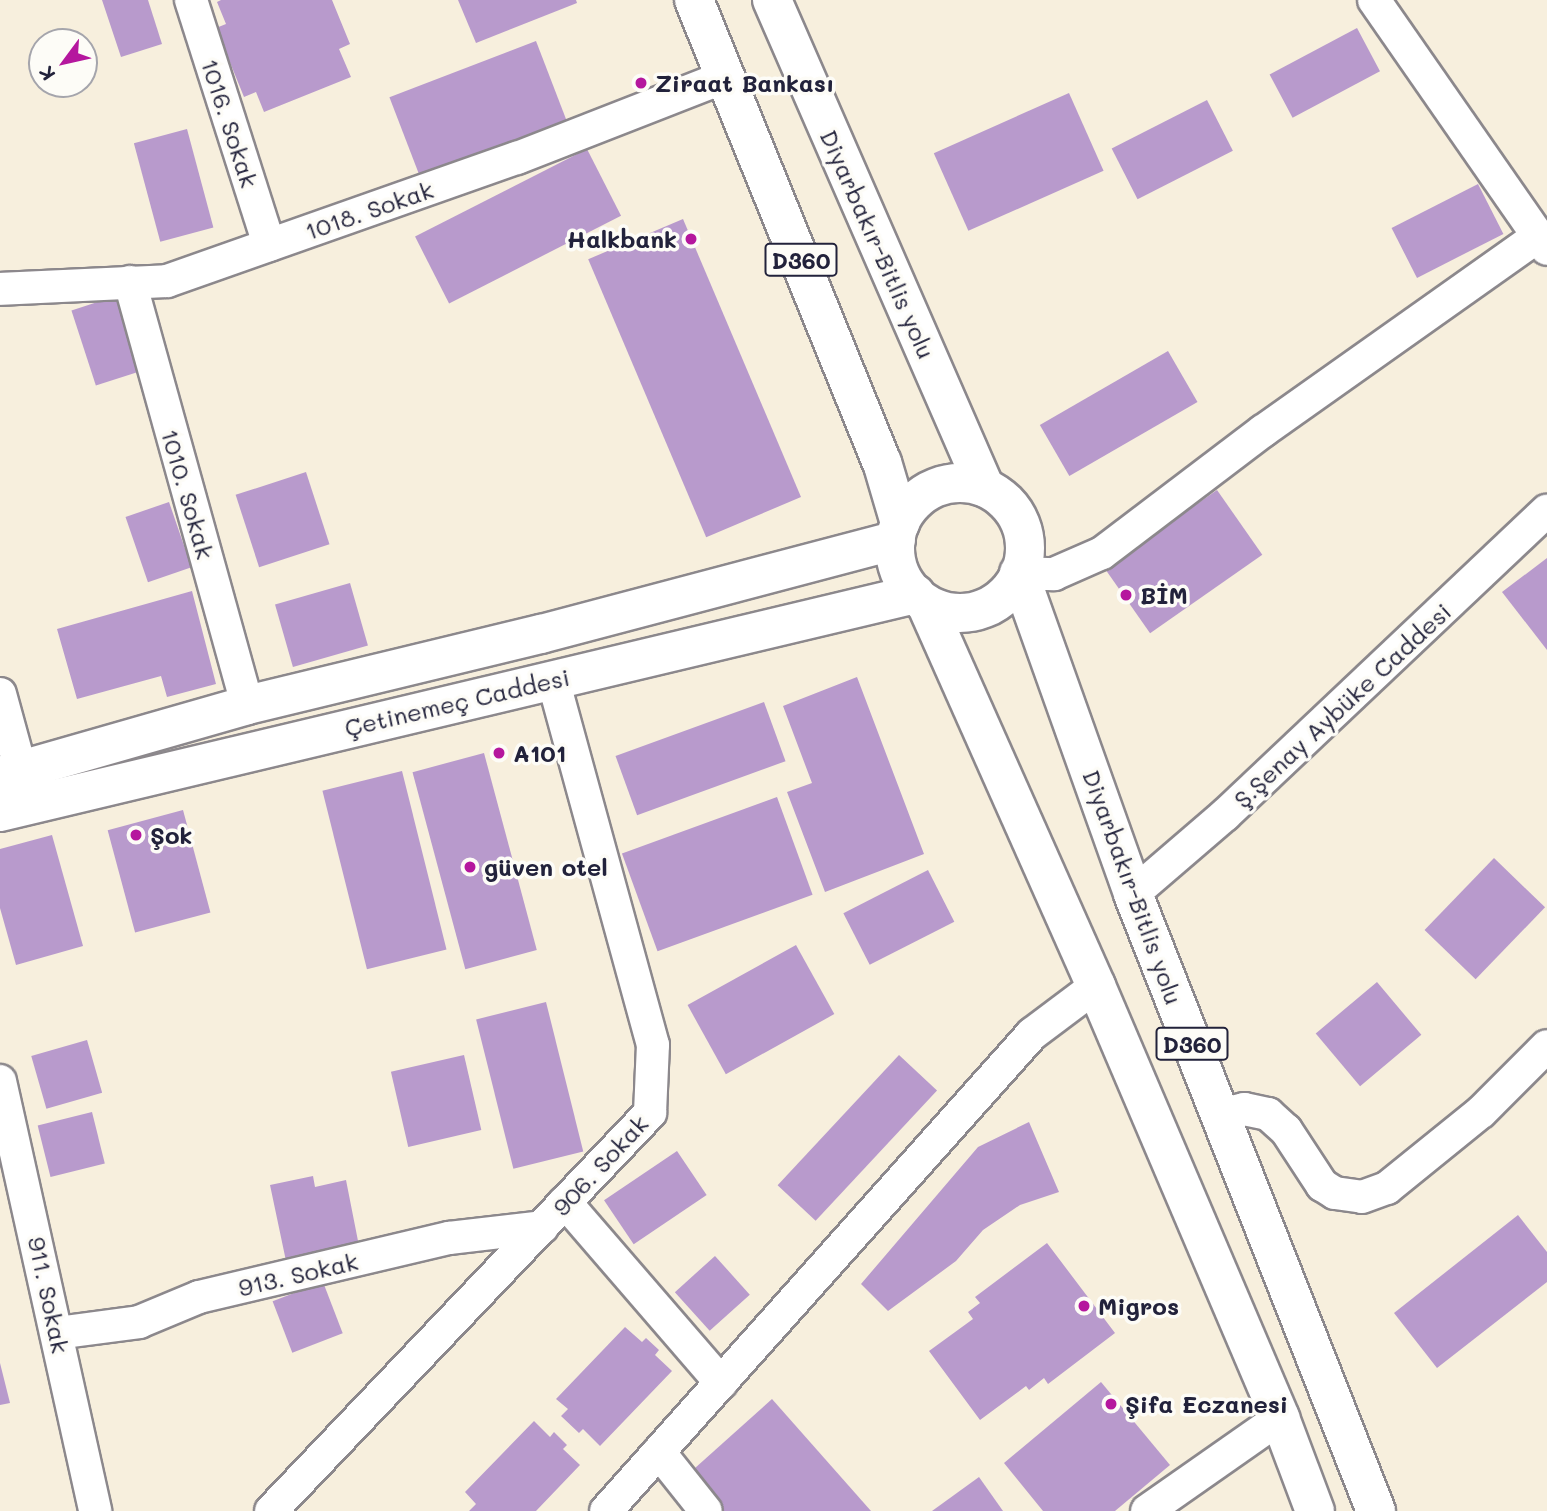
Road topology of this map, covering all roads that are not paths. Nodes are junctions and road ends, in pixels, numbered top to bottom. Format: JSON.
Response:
{"nodes":[{"id":1,"x":191,"y":0,"type":"edge"},
{"id":2,"x":694,"y":0,"type":"edge"},
{"id":3,"x":772,"y":0,"type":"edge"},
{"id":4,"x":1374,"y":0,"type":"edge"},
{"id":5,"x":727,"y":76,"type":"junction"},
{"id":6,"x":1542,"y":243,"type":"edge"},
{"id":7,"x":269,"y":245,"type":"junction"},
{"id":8,"x":130,"y":282,"type":"junction"},
{"id":9,"x":0,"y":289,"type":"edge"},
{"id":10,"x":985,"y":488,"type":"junction"},
{"id":11,"x":1547,"y":512,"type":"edge"},
{"id":12,"x":898,"y":532,"type":"junction"},
{"id":13,"x":1019,"y":573,"type":"junction"},
{"id":14,"x":920,"y":599,"type":"junction"},
{"id":15,"x":553,"y":679,"type":"junction"},
{"id":16,"x":0,"y":694,"type":"edge"},
{"id":17,"x":247,"y":705,"type":"junction"},
{"id":18,"x":10,"y":773,"type":"edge"},
{"id":19,"x":0,"y":811,"type":"edge"},
{"id":20,"x":1133,"y":894,"type":"junction"},
{"id":21,"x":1096,"y":986,"type":"junction"},
{"id":22,"x":1547,"y":1046,"type":"edge"},
{"id":23,"x":0,"y":1081,"type":"edge"},
{"id":24,"x":1220,"y":1115,"type":"junction"},
{"id":25,"x":565,"y":1202,"type":"junction"},
{"id":26,"x":542,"y":1227,"type":"junction"},
{"id":27,"x":57,"y":1333,"type":"junction"},
{"id":28,"x":721,"y":1383,"type":"junction"},
{"id":29,"x":1280,"y":1418,"type":"junction"},
{"id":30,"x":659,"y":1452,"type":"junction"},
{"id":31,"x":95,"y":1511,"type":"edge"},
{"id":32,"x":271,"y":1511,"type":"edge"},
{"id":33,"x":606,"y":1511,"type":"edge"},
{"id":34,"x":706,"y":1511,"type":"edge"},
{"id":35,"x":1147,"y":1511,"type":"edge"},
{"id":36,"x":1315,"y":1511,"type":"edge"},
{"id":37,"x":1376,"y":1511,"type":"edge"}],
"edges":[{"from":1,"to":7,"type":"street","name":"1016. Sokak"},
{"from":2,"to":5,"type":"main road","number":"D360"},
{"from":3,"to":10,"type":"main road","name":"Diyarbakır-Bitlis yolu","number":"D360"},
{"from":4,"to":6,"type":"street"},
{"from":5,"to":7,"type":"street","name":"1018. Sokak"},
{"from":5,"to":12,"type":"main road","number":"D360"},
{"from":6,"to":13,"type":"street"},
{"from":7,"to":8,"type":"street","name":"1018. Sokak"},
{"from":8,"to":9,"type":"street","name":"1018. Sokak"},
{"from":8,"to":17,"type":"street","name":"1010. Sokak"},
{"from":10,"to":12,"type":"main road"},
{"from":10,"to":13,"type":"main road"},
{"from":11,"to":20,"type":"street","name":"Ş.Şenay Aybüke Caddesi"},
{"from":12,"to":14,"type":"main road"},
{"from":12,"to":17,"type":"main road","name":"Çetinemeç Caddesi"},
{"from":13,"to":14,"type":"main road"},
{"from":13,"to":20,"type":"main road","name":"Diyarbakır-Bitlis yolu","number":"D360"},
{"from":14,"to":15,"type":"main road","name":"Çetinemeç Caddesi"},
{"from":14,"to":21,"type":"main road","number":"D360"},
{"from":15,"to":19,"type":"main road","name":"Çetinemeç Caddesi"},
{"from":15,"to":25,"type":"street","name":"906. Sokak"},
{"from":16,"to":18,"type":"street"},
{"from":17,"to":18,"type":"main road","name":"Çetinemeç Caddesi"},
{"from":20,"to":24,"type":"main road","name":"Diyarbakır-Bitlis yolu","number":"D360"},
{"from":21,"to":28,"type":"street"},
{"from":21,"to":29,"type":"main road","number":"D360"},
{"from":22,"to":24,"type":"street"},
{"from":23,"to":27,"type":"street","name":"911. Sokak"},
{"from":24,"to":37,"type":"main road","name":"Diyarbakır-Bitlis yolu","number":"D360"},
{"from":25,"to":26,"type":"street","name":"906. Sokak"},
{"from":25,"to":28,"type":"street"},
{"from":26,"to":27,"type":"street","name":"913. Sokak"},
{"from":26,"to":32,"type":"street","name":"906. Sokak"},
{"from":27,"to":31,"type":"street","name":"911. Sokak"},
{"from":28,"to":30,"type":"street"},
{"from":29,"to":35,"type":"street"},
{"from":29,"to":36,"type":"main road","number":"D360"},
{"from":30,"to":33,"type":"street"},
{"from":30,"to":34,"type":"street"}]}
